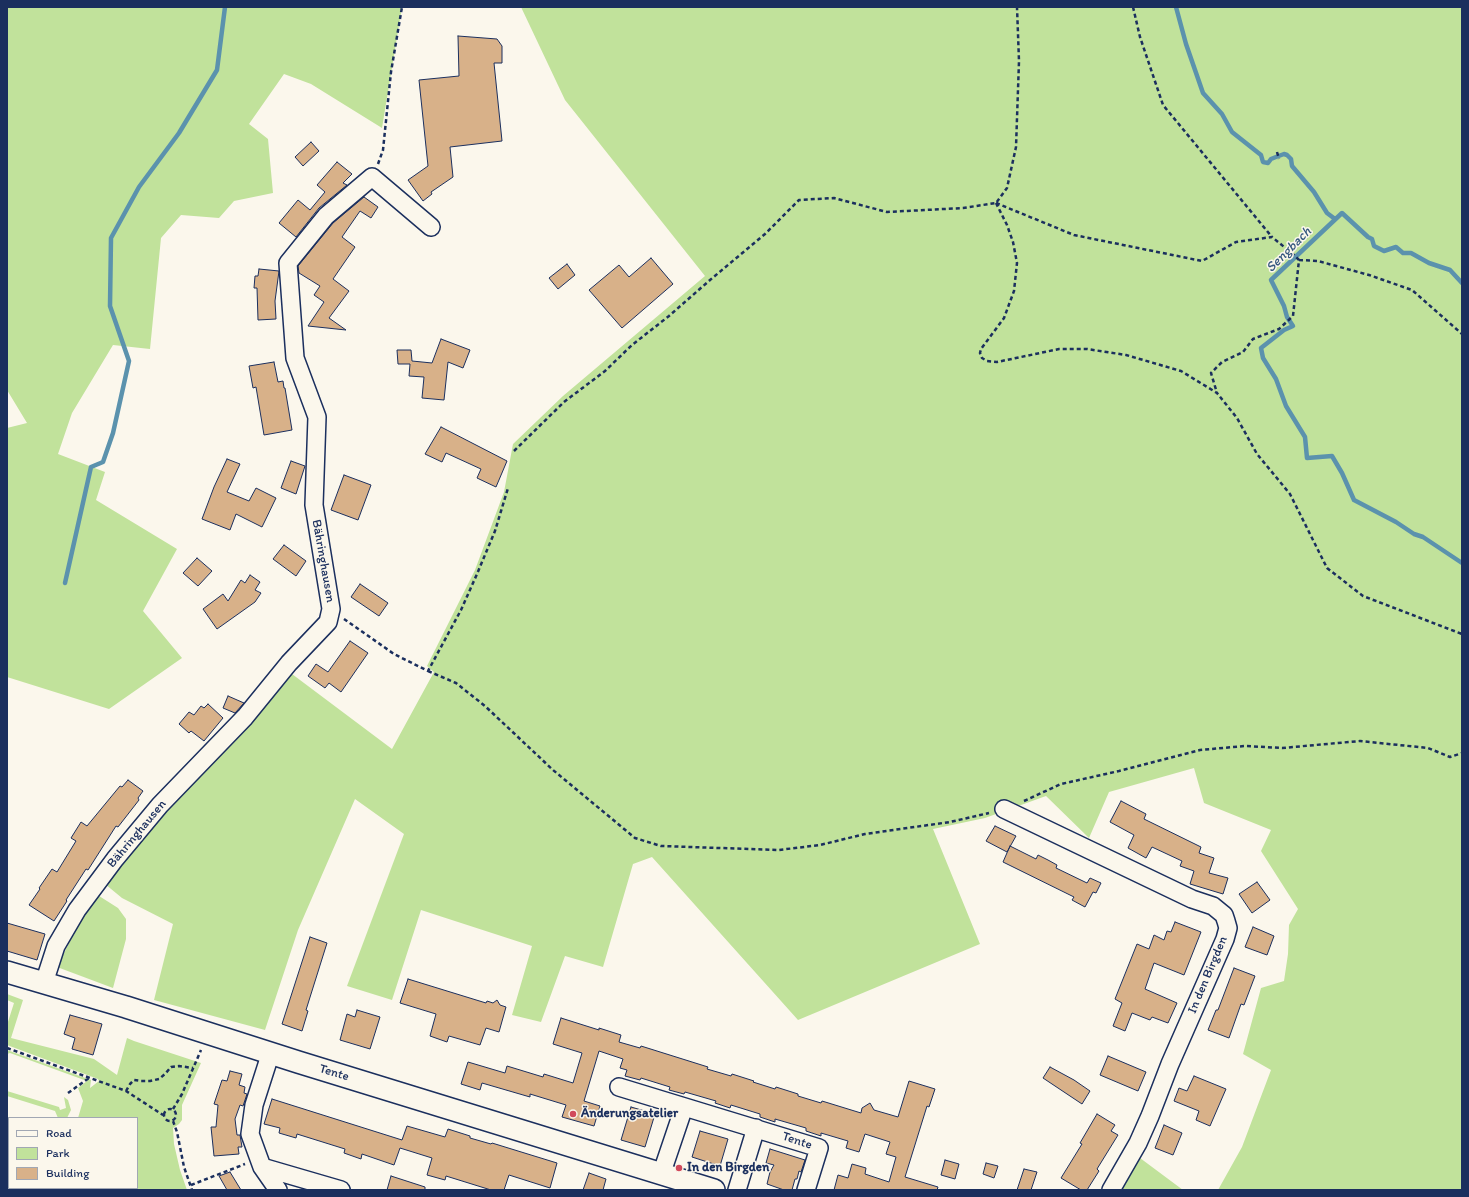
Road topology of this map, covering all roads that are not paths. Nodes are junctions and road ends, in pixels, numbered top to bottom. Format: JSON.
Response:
{"nodes":[{"id":1,"x":431,"y":226,"type":"dead end"},
{"id":2,"x":1004,"y":809,"type":"road end"},
{"id":3,"x":7,"y":972,"type":"edge"},
{"id":4,"x":44,"y":983,"type":"junction"},
{"id":5,"x":271,"y":1052,"type":"junction"},
{"id":6,"x":619,"y":1087,"type":"dead end"},
{"id":7,"x":684,"y":1107,"type":"junction"},
{"id":8,"x":756,"y":1128,"type":"junction"},
{"id":9,"x":260,"y":1163,"type":"junction"},
{"id":10,"x":662,"y":1174,"type":"junction"},
{"id":11,"x":278,"y":1190,"type":"edge"},
{"id":12,"x":341,"y":1190,"type":"edge"},
{"id":13,"x":714,"y":1190,"type":"edge"},
{"id":14,"x":737,"y":1190,"type":"edge"},
{"id":15,"x":806,"y":1190,"type":"edge"},
{"id":16,"x":1111,"y":1190,"type":"edge"}],
"edges":[{"from":1,"to":4,"type":"street","name":"Bähringhausen"},
{"from":2,"to":16,"type":"street","name":"In den Birgden"},
{"from":3,"to":4,"type":"main road","name":"Tente"},
{"from":4,"to":5,"type":"main road","name":"Tente"},
{"from":5,"to":9,"type":"street"},
{"from":5,"to":10,"type":"main road","name":"Tente"},
{"from":6,"to":7,"type":"street","name":"Tente"},
{"from":7,"to":8,"type":"street","name":"Tente"},
{"from":7,"to":10,"type":"street"},
{"from":8,"to":14,"type":"street"},
{"from":8,"to":15,"type":"street","name":"Tente"},
{"from":9,"to":11,"type":"street"},
{"from":9,"to":12,"type":"street"},
{"from":10,"to":13,"type":"main road","name":"Tente"}]}
